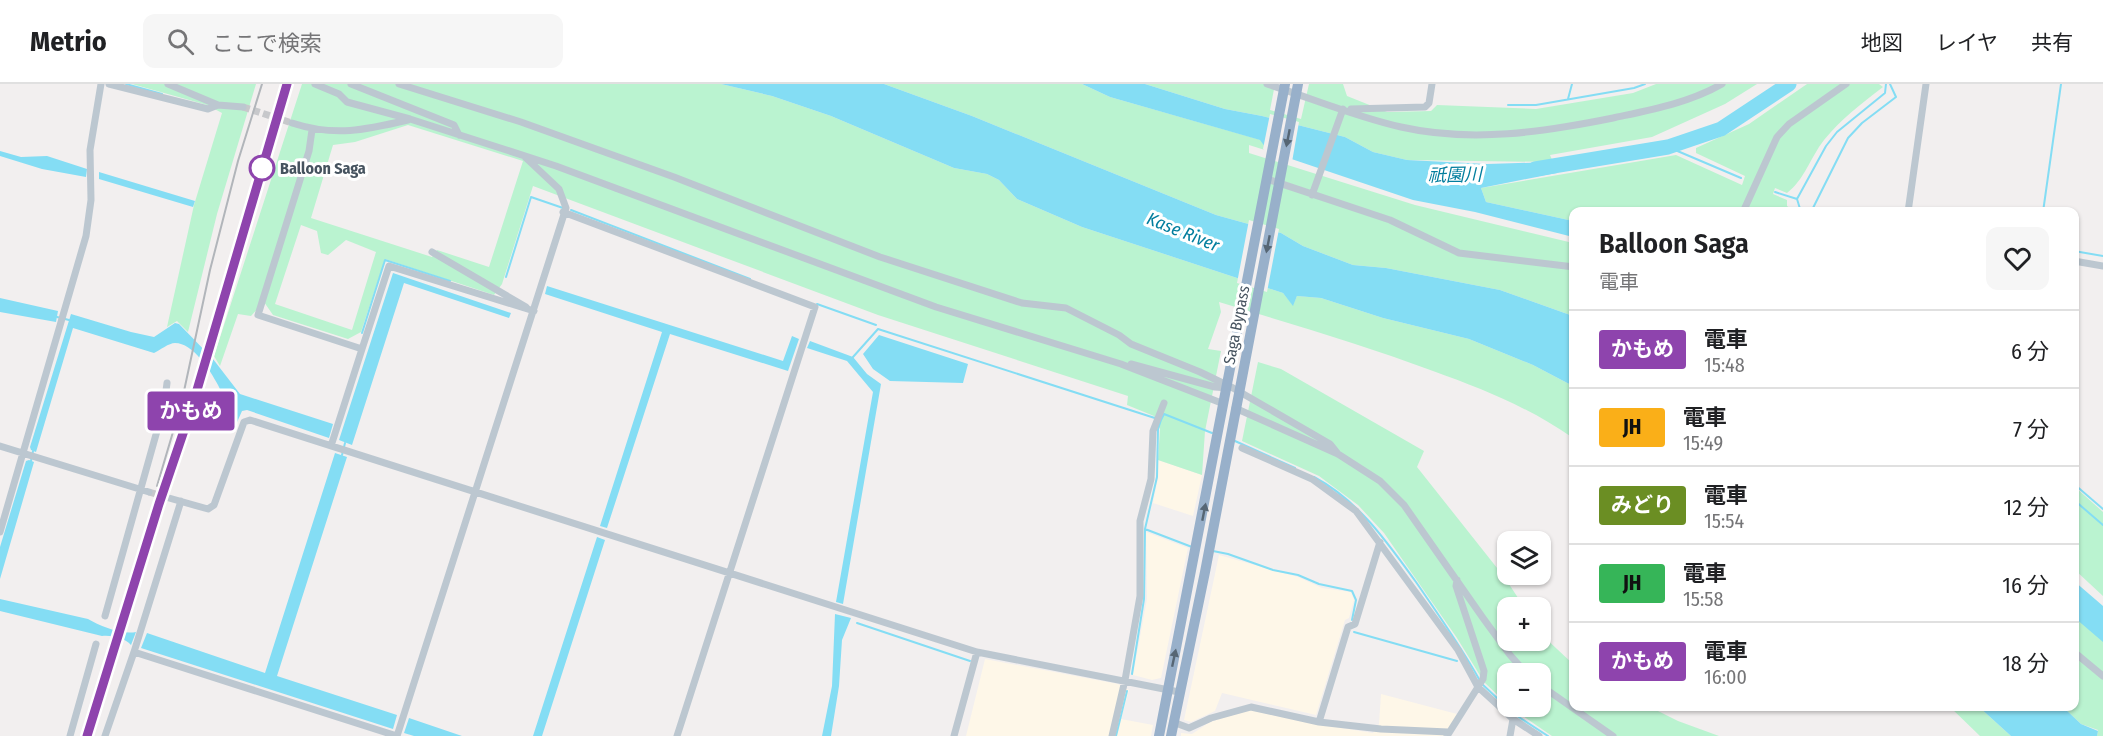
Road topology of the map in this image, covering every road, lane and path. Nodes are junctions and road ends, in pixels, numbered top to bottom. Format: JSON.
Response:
{"nodes":[{"id":1,"x":101,"y":84,"type":"edge"},
{"id":2,"x":109,"y":84,"type":"edge"},
{"id":3,"x":168,"y":84,"type":"edge"},
{"id":4,"x":315,"y":84,"type":"edge"},
{"id":5,"x":351,"y":84,"type":"edge"},
{"id":6,"x":399,"y":84,"type":"edge"},
{"id":7,"x":1267,"y":84,"type":"edge"},
{"id":8,"x":1432,"y":84,"type":"edge"},
{"id":9,"x":1722,"y":84,"type":"edge"},
{"id":10,"x":1845,"y":84,"type":"edge"},
{"id":11,"x":1926,"y":84,"type":"edge"},
{"id":12,"x":1284,"y":88,"type":"edge"},
{"id":13,"x":1297,"y":91,"type":"edge"},
{"id":14,"x":218,"y":105,"type":"junction"},
{"id":15,"x":243,"y":108,"type":"tunnel mouth"},
{"id":16,"x":1343,"y":109,"type":"junction"},
{"id":17,"x":410,"y":119,"type":"junction"},
{"id":18,"x":292,"y":123,"type":"tunnel mouth"},
{"id":19,"x":312,"y":130,"type":"junction"},
{"id":20,"x":459,"y":135,"type":"junction"},
{"id":21,"x":524,"y":155,"type":"junction"},
{"id":22,"x":1267,"y":179,"type":"junction"},
{"id":23,"x":1280,"y":183,"type":"junction"},
{"id":24,"x":1312,"y":195,"type":"junction"},
{"id":25,"x":1745,"y":207,"type":"edge"},
{"id":26,"x":1909,"y":207,"type":"edge"},
{"id":27,"x":563,"y":212,"type":"junction"},
{"id":28,"x":432,"y":252,"type":"dead end"},
{"id":29,"x":2079,"y":262,"type":"edge"},
{"id":30,"x":1569,"y":266,"type":"edge"},
{"id":31,"x":2103,"y":266,"type":"edge"},
{"id":32,"x":534,"y":311,"type":"junction"},
{"id":33,"x":362,"y":349,"type":"junction"},
{"id":34,"x":1121,"y":364,"type":"junction"},
{"id":35,"x":167,"y":383,"type":"dead end"},
{"id":36,"x":1233,"y":388,"type":"junction"},
{"id":37,"x":1164,"y":403,"type":"dead end"},
{"id":38,"x":1224,"y":405,"type":"junction"},
{"id":39,"x":1235,"y":409,"type":"junction"},
{"id":40,"x":0,"y":446,"type":"edge"},
{"id":41,"x":331,"y":446,"type":"junction"},
{"id":42,"x":1242,"y":448,"type":"dead end"},
{"id":43,"x":1338,"y":454,"type":"junction"},
{"id":44,"x":29,"y":455,"type":"junction"},
{"id":45,"x":145,"y":491,"type":"junction"},
{"id":46,"x":474,"y":492,"type":"junction"},
{"id":47,"x":169,"y":498,"type":"tunnel mouth"},
{"id":48,"x":181,"y":501,"type":"junction"},
{"id":49,"x":0,"y":532,"type":"edge"},
{"id":50,"x":1380,"y":542,"type":"junction"},
{"id":51,"x":728,"y":573,"type":"junction"},
{"id":52,"x":1457,"y":580,"type":"junction"},
{"id":53,"x":105,"y":616,"type":"dead end"},
{"id":54,"x":96,"y":644,"type":"dead end"},
{"id":55,"x":134,"y":652,"type":"junction"},
{"id":56,"x":977,"y":652,"type":"junction"},
{"id":57,"x":2079,"y":656,"type":"edge"},
{"id":58,"x":1517,"y":663,"type":"edge"},
{"id":59,"x":2103,"y":676,"type":"edge"},
{"id":60,"x":1125,"y":680,"type":"junction"},
{"id":61,"x":1478,"y":687,"type":"junction"},
{"id":62,"x":1168,"y":689,"type":"junction"},
{"id":63,"x":1179,"y":692,"type":"junction"},
{"id":64,"x":1551,"y":693,"type":"edge"},
{"id":65,"x":1569,"y":705,"type":"edge"},
{"id":66,"x":1577,"y":711,"type":"edge"},
{"id":67,"x":1513,"y":719,"type":"junction"},
{"id":68,"x":1173,"y":722,"type":"junction"},
{"id":69,"x":1319,"y":722,"type":"junction"},
{"id":70,"x":1447,"y":734,"type":"edge"},
{"id":71,"x":70,"y":736,"type":"edge"},
{"id":72,"x":105,"y":736,"type":"edge"},
{"id":73,"x":397,"y":736,"type":"edge"},
{"id":74,"x":677,"y":736,"type":"edge"},
{"id":75,"x":954,"y":736,"type":"edge"},
{"id":76,"x":1112,"y":736,"type":"edge"},
{"id":77,"x":1159,"y":736,"type":"edge"},
{"id":78,"x":1171,"y":736,"type":"edge"},
{"id":79,"x":1510,"y":736,"type":"edge"},
{"id":80,"x":1539,"y":736,"type":"edge"},
{"id":81,"x":1613,"y":736,"type":"edge"}],
"edges":[{"from":1,"to":44,"type":"street"},
{"from":2,"to":14,"type":"street"},
{"from":3,"to":14,"type":"street"},
{"from":4,"to":17,"type":"street"},
{"from":5,"to":20,"type":"street"},
{"from":6,"to":36,"type":"street"},
{"from":7,"to":12,"type":"street"},
{"from":8,"to":16,"type":"street"},
{"from":9,"to":16,"type":"street"},
{"from":10,"to":25,"type":"street"},
{"from":11,"to":26,"type":"street"},
{"from":12,"to":13,"type":"street"},
{"from":12,"to":22,"type":"highway","name":"Saga Bypass"},
{"from":13,"to":16,"type":"street"},
{"from":13,"to":23,"type":"highway","name":"Saga Bypass","one_way":true},
{"from":14,"to":15,"type":"street"},
{"from":16,"to":24,"type":"street"},
{"from":17,"to":19,"type":"street"},
{"from":17,"to":20,"type":"street"},
{"from":18,"to":19,"type":"street"},
{"from":19,"to":33,"type":"street"},
{"from":20,"to":21,"type":"street"},
{"from":21,"to":27,"type":"street"},
{"from":21,"to":34,"type":"street"},
{"from":22,"to":23,"type":"street"},
{"from":22,"to":38,"type":"highway","name":"Saga Bypass"},
{"from":23,"to":24,"type":"street"},
{"from":23,"to":39,"type":"highway","name":"Saga Bypass","one_way":true},
{"from":24,"to":30,"type":"street"},
{"from":27,"to":32,"type":"street"},
{"from":27,"to":51,"type":"street"},
{"from":28,"to":32,"type":"street"},
{"from":29,"to":31,"type":"street"},
{"from":32,"to":33,"type":"street"},
{"from":32,"to":46,"type":"street"},
{"from":33,"to":41,"type":"street"},
{"from":34,"to":36,"type":"street"},
{"from":34,"to":38,"type":"street"},
{"from":35,"to":45,"type":"street"},
{"from":36,"to":43,"type":"street"},
{"from":37,"to":60,"type":"street"},
{"from":62,"to":38,"type":"highway","name":"Saga Bypass","one_way":true},
{"from":39,"to":43,"type":"street"},
{"from":39,"to":63,"type":"highway","name":"Saga Bypass"},
{"from":40,"to":44,"type":"street"},
{"from":41,"to":46,"type":"street"},
{"from":41,"to":48,"type":"street"},
{"from":42,"to":50,"type":"street"},
{"from":43,"to":52,"type":"street"},
{"from":44,"to":45,"type":"street"},
{"from":44,"to":49,"type":"street"},
{"from":45,"to":53,"type":"street"},
{"from":46,"to":51,"type":"street"},
{"from":46,"to":73,"type":"street"},
{"from":47,"to":48,"type":"street"},
{"from":48,"to":55,"type":"street"},
{"from":50,"to":61,"type":"street"},
{"from":50,"to":69,"type":"street"},
{"from":51,"to":56,"type":"street"},
{"from":51,"to":74,"type":"street"},
{"from":52,"to":58,"type":"street"},
{"from":52,"to":61,"type":"street"},
{"from":54,"to":71,"type":"street"},
{"from":55,"to":72,"type":"street"},
{"from":55,"to":73,"type":"street"},
{"from":56,"to":60,"type":"street"},
{"from":56,"to":75,"type":"street"},
{"from":57,"to":59,"type":"street"},
{"from":60,"to":62,"type":"street"},
{"from":60,"to":76,"type":"street"},
{"from":61,"to":67,"type":"street"},
{"from":61,"to":70,"type":"street"},
{"from":62,"to":63,"type":"street"},
{"from":62,"to":77,"type":"highway","name":"Saga Bypass"},
{"from":63,"to":68,"type":"highway","name":"Saga Bypass"},
{"from":64,"to":65,"type":"street"},
{"from":66,"to":81,"type":"street"},
{"from":67,"to":79,"type":"street"},
{"from":67,"to":80,"type":"street"},
{"from":68,"to":69,"type":"street"},
{"from":68,"to":78,"type":"highway","name":"Saga Bypass"},
{"from":69,"to":70,"type":"street"}]}
